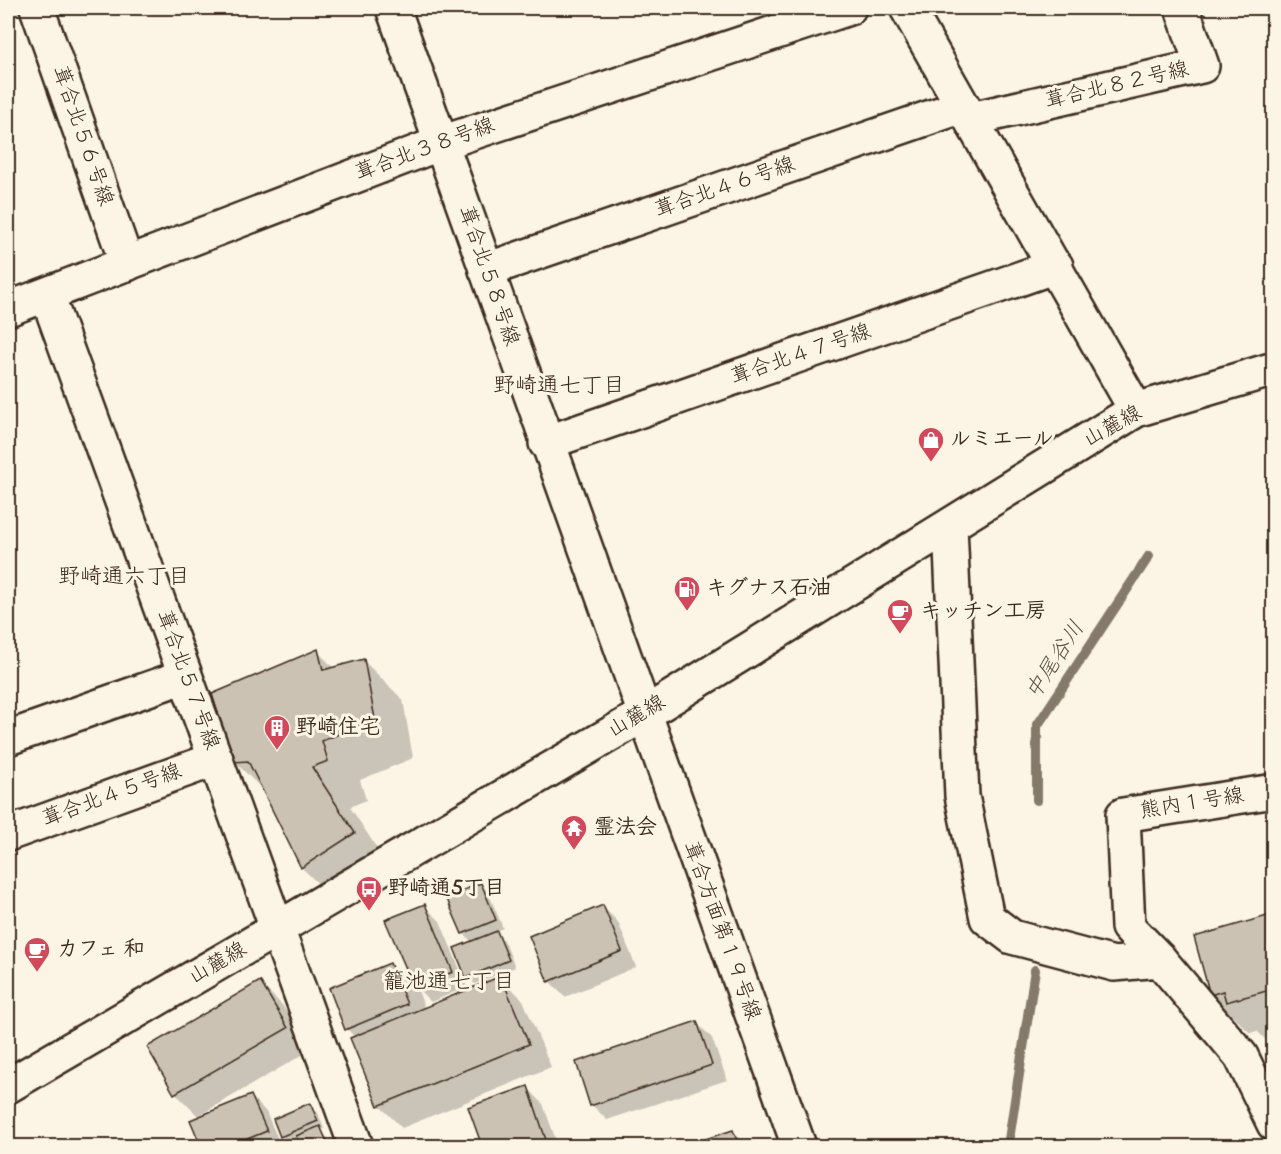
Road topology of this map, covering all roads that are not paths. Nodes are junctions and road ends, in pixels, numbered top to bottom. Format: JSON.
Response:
{"nodes":[{"id":1,"x":37,"y":8,"type":"edge"},
{"id":2,"x":393,"y":8,"type":"edge"},
{"id":3,"x":849,"y":8,"type":"edge"},
{"id":4,"x":907,"y":8,"type":"edge"},
{"id":5,"x":1182,"y":8,"type":"edge"},
{"id":6,"x":967,"y":112,"type":"junction"},
{"id":7,"x":441,"y":143,"type":"junction"},
{"id":8,"x":127,"y":264,"type":"junction"},
{"id":9,"x":1056,"y":266,"type":"junction"},
{"id":10,"x":486,"y":270,"type":"junction"},
{"id":11,"x":47,"y":295,"type":"junction"},
{"id":12,"x":8,"y":309,"type":"edge"},
{"id":13,"x":1274,"y":369,"type":"edge"},
{"id":14,"x":1136,"y":410,"type":"junction"},
{"id":15,"x":546,"y":443,"type":"junction"},
{"id":16,"x":950,"y":526,"type":"junction"},
{"id":17,"x":185,"y":676,"type":"junction"},
{"id":18,"x":643,"y":714,"type":"junction"},
{"id":19,"x":8,"y":738,"type":"edge"},
{"id":20,"x":216,"y":759,"type":"junction"},
{"id":21,"x":1274,"y":791,"type":"edge"},
{"id":22,"x":8,"y":834,"type":"edge"},
{"id":23,"x":278,"y":929,"type":"junction"},
{"id":24,"x":1160,"y":960,"type":"junction"},
{"id":25,"x":8,"y":1086,"type":"edge"},
{"id":26,"x":1274,"y":1124,"type":"edge"},
{"id":27,"x":356,"y":1146,"type":"edge"},
{"id":28,"x":799,"y":1146,"type":"edge"}],
"edges":[{"from":1,"to":8,"type":"street","name":"葺合北５６号線"},
{"from":2,"to":7,"type":"street","name":"葺合北５８号線"},
{"from":3,"to":7,"type":"street","name":"葺合北３８号線"},
{"from":4,"to":6,"type":"street"},
{"from":5,"to":6,"type":"street","name":"葺合北８２号線"},
{"from":6,"to":9,"type":"street"},
{"from":6,"to":10,"type":"street","name":"葺合北４６号線"},
{"from":7,"to":8,"type":"street","name":"葺合北３８号線"},
{"from":7,"to":10,"type":"street","name":"葺合北５８号線"},
{"from":8,"to":11,"type":"street","name":"葺合北３８号線"},
{"from":9,"to":14,"type":"street"},
{"from":9,"to":15,"type":"street","name":"葺合北４７号線"},
{"from":10,"to":15,"type":"street","name":"葺合北５８号線"},
{"from":11,"to":12,"type":"street","name":"葺合北３８号線"},
{"from":11,"to":17,"type":"street","name":"葺合北５７号線"},
{"from":13,"to":14,"type":"street","name":"山麓線"},
{"from":14,"to":16,"type":"street","name":"山麓線"},
{"from":15,"to":18,"type":"street","name":"葺合北５８号線"},
{"from":16,"to":18,"type":"street","name":"山麓線"},
{"from":16,"to":24,"type":"street"},
{"from":17,"to":19,"type":"street"},
{"from":17,"to":20,"type":"street","name":"葺合北５７号線"},
{"from":18,"to":23,"type":"street","name":"山麓線"},
{"from":18,"to":28,"type":"street","name":"葺合方面第１９号線"},
{"from":20,"to":22,"type":"street","name":"葺合北４５号線"},
{"from":20,"to":23,"type":"street","name":"葺合北５７号線"},
{"from":21,"to":24,"type":"street","name":"熊内１号線"},
{"from":23,"to":25,"type":"street","name":"山麓線"},
{"from":23,"to":27,"type":"street","name":"葺合北５７号線"},
{"from":24,"to":26,"type":"street"}]}
